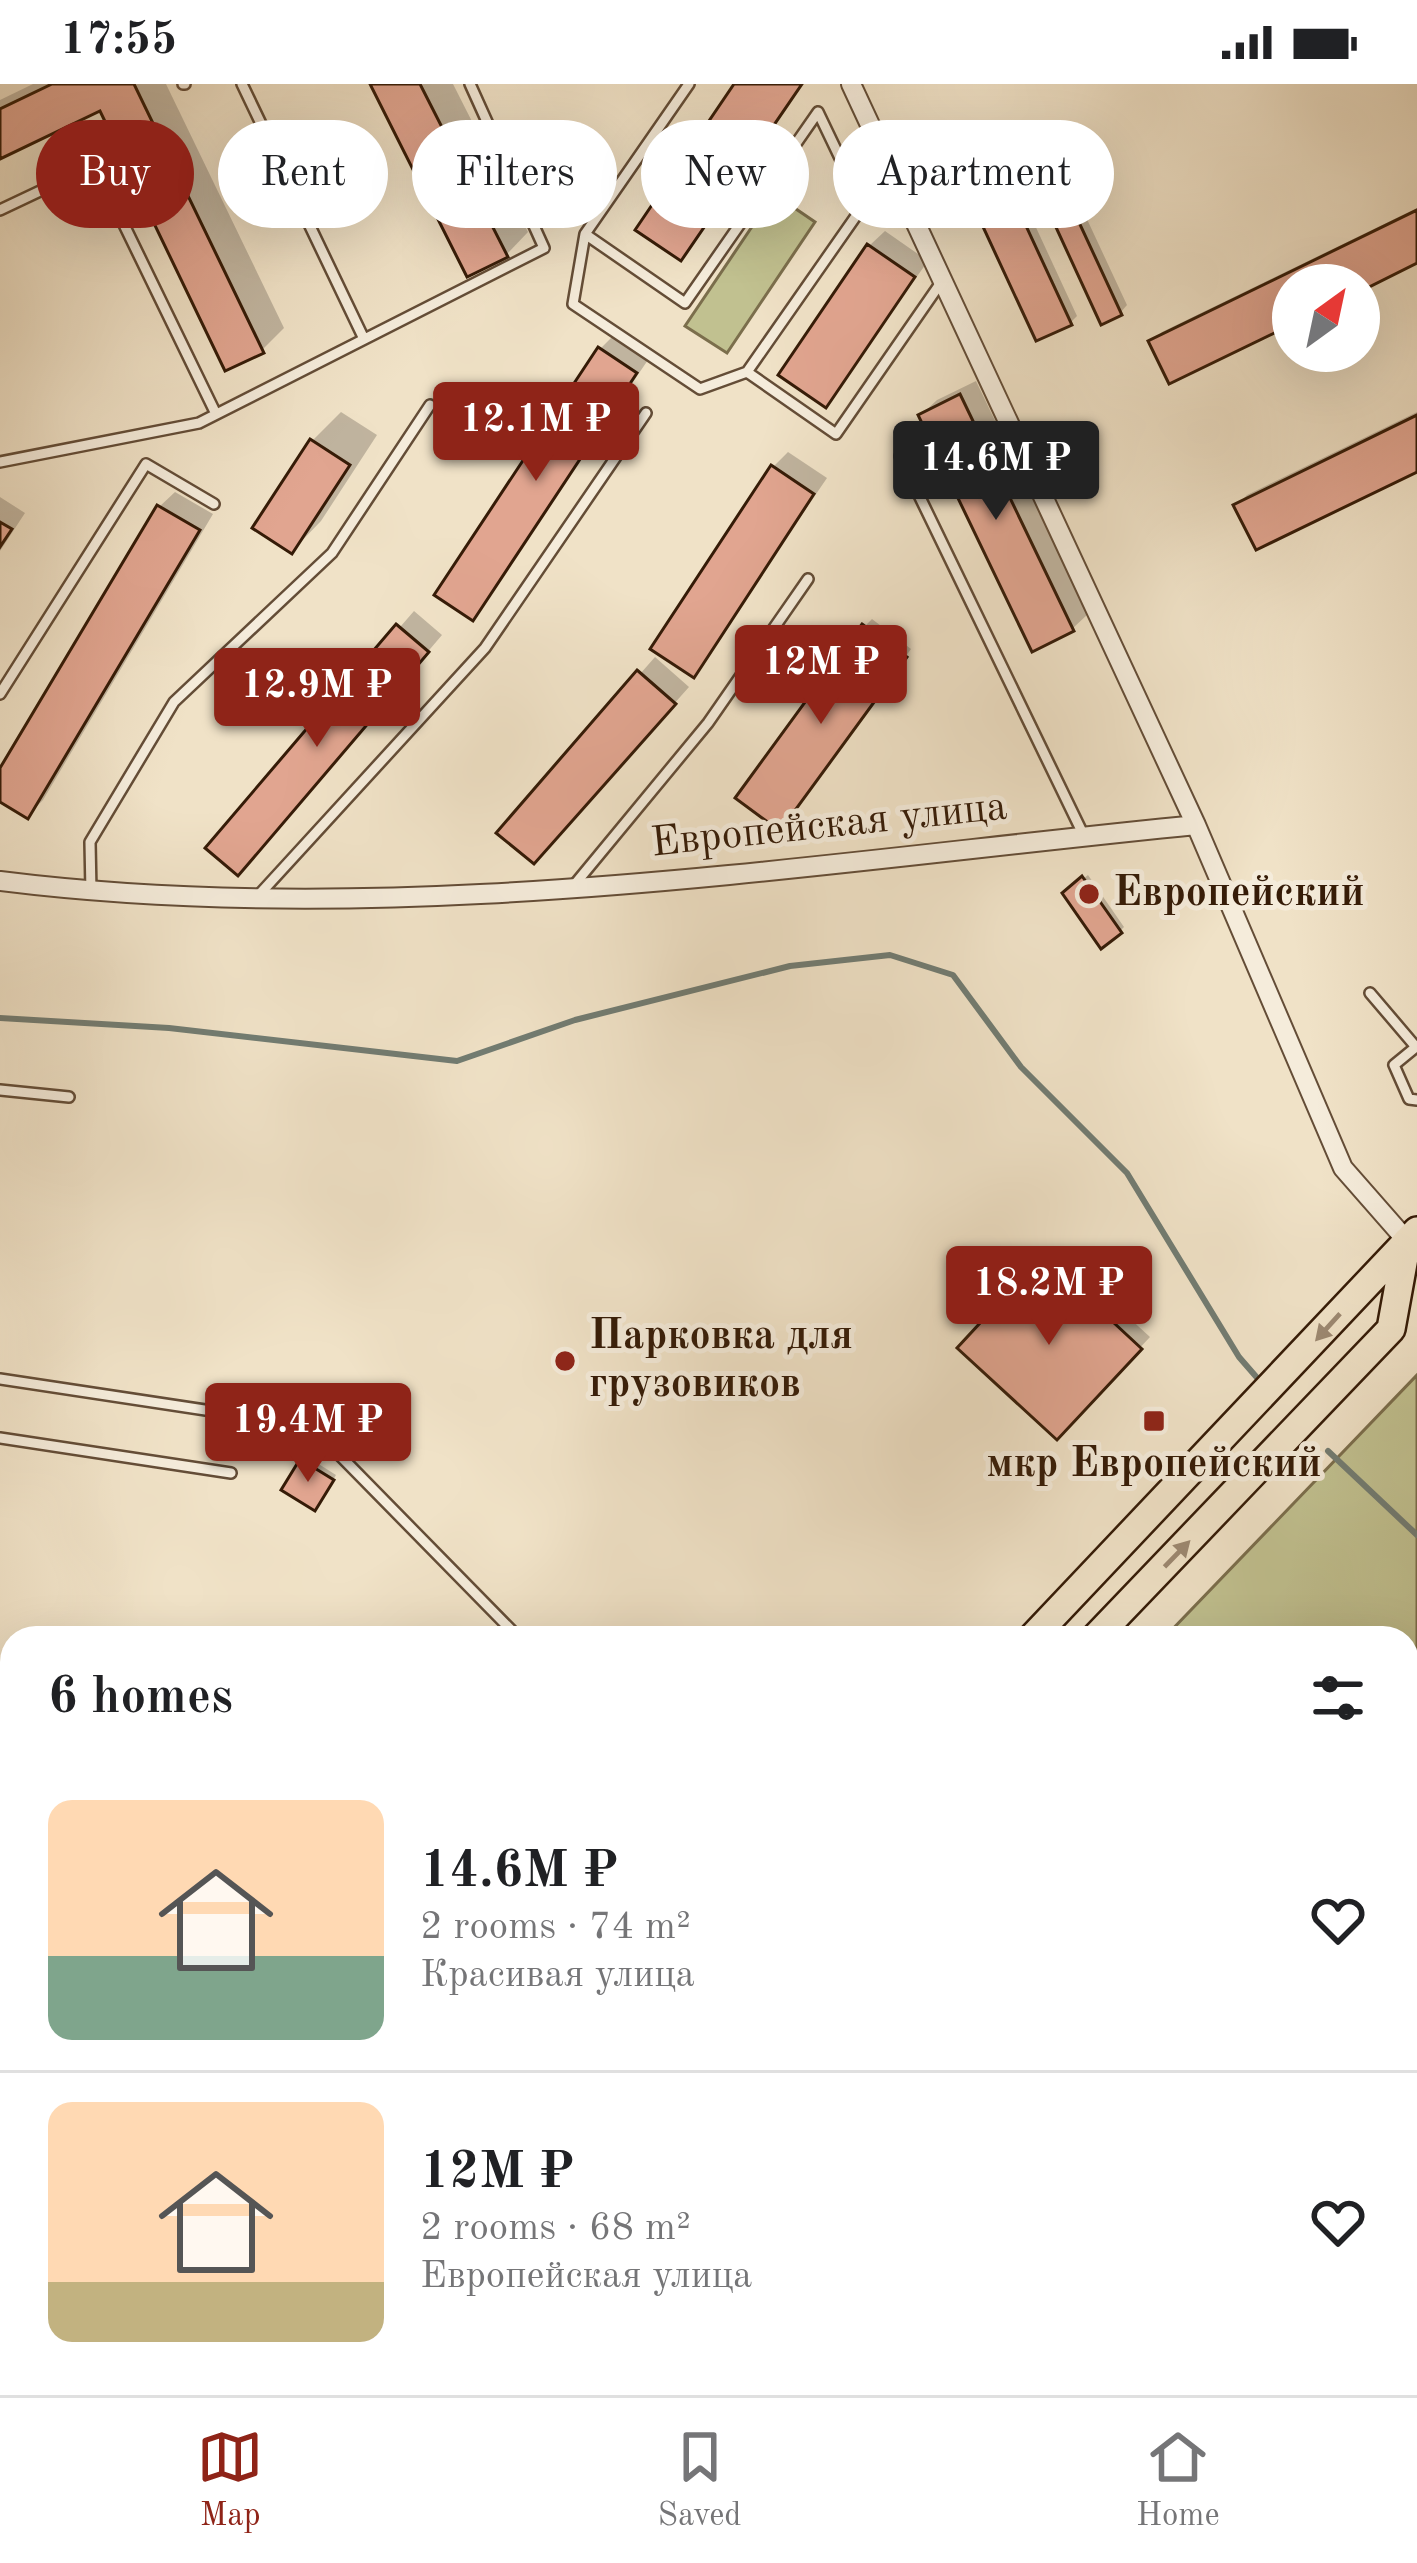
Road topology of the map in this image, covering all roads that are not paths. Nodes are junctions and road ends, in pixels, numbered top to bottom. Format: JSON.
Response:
{"nodes":[{"id":1,"x":242,"y":84,"type":"edge"},
{"id":2,"x":470,"y":84,"type":"edge"},
{"id":3,"x":689,"y":84,"type":"edge"},
{"id":4,"x":850,"y":84,"type":"edge"},
{"id":5,"x":0,"y":210,"type":"edge"},
{"id":6,"x":585,"y":234,"type":"junction"},
{"id":7,"x":942,"y":280,"type":"junction"},
{"id":8,"x":364,"y":339,"type":"junction"},
{"id":9,"x":747,"y":372,"type":"junction"},
{"id":10,"x":430,"y":405,"type":"dead end"},
{"id":11,"x":646,"y":413,"type":"dead end"},
{"id":12,"x":216,"y":414,"type":"junction"},
{"id":13,"x":900,"y":456,"type":"dead end"},
{"id":14,"x":0,"y":462,"type":"edge"},
{"id":15,"x":214,"y":504,"type":"dead end"},
{"id":16,"x":808,"y":579,"type":"dead end"},
{"id":17,"x":0,"y":694,"type":"edge"},
{"id":18,"x":1196,"y":825,"type":"junction"},
{"id":19,"x":1084,"y":836,"type":"junction"},
{"id":20,"x":0,"y":881,"type":"edge"},
{"id":21,"x":572,"y":888,"type":"junction"},
{"id":22,"x":92,"y":892,"type":"junction"},
{"id":23,"x":254,"y":901,"type":"junction"},
{"id":24,"x":1370,"y":993,"type":"dead end"},
{"id":25,"x":0,"y":1090,"type":"edge"},
{"id":26,"x":69,"y":1097,"type":"dead end"},
{"id":27,"x":1417,"y":1100,"type":"edge"},
{"id":28,"x":1412,"y":1236,"type":"edge"},
{"id":29,"x":0,"y":1379,"type":"edge"},
{"id":30,"x":0,"y":1438,"type":"edge"},
{"id":31,"x":231,"y":1473,"type":"dead end"},
{"id":32,"x":507,"y":1626,"type":"edge"},
{"id":33,"x":1043,"y":1626,"type":"edge"},
{"id":34,"x":1106,"y":1626,"type":"edge"}],
"edges":[{"from":1,"to":8,"type":"lane"},
{"from":2,"to":8,"type":"lane"},
{"from":3,"to":6,"type":"lane"},
{"from":4,"to":7,"type":"street"},
{"from":5,"to":12,"type":"lane"},
{"from":6,"to":9,"type":"lane"},
{"from":6,"to":9,"type":"lane"},
{"from":7,"to":9,"type":"lane"},
{"from":7,"to":18,"type":"street"},
{"from":8,"to":12,"type":"lane"},
{"from":10,"to":22,"type":"lane"},
{"from":11,"to":23,"type":"lane"},
{"from":12,"to":14,"type":"lane"},
{"from":13,"to":19,"type":"lane"},
{"from":15,"to":17,"type":"lane"},
{"from":16,"to":21,"type":"lane"},
{"from":18,"to":19,"type":"street","name":"Европейская улица"},
{"from":18,"to":28,"type":"street"},
{"from":19,"to":21,"type":"street","name":"Европейская улица"},
{"from":20,"to":22,"type":"street","name":"Европейская улица"},
{"from":21,"to":23,"type":"street","name":"Европейская улица"},
{"from":22,"to":23,"type":"street","name":"Европейская улица"},
{"from":24,"to":27,"type":"lane"},
{"from":25,"to":26,"type":"lane"},
{"from":28,"to":33,"type":"main road","one_way":true},
{"from":34,"to":28,"type":"main road","one_way":true},
{"from":29,"to":32,"type":"lane"},
{"from":30,"to":31,"type":"lane"}]}
